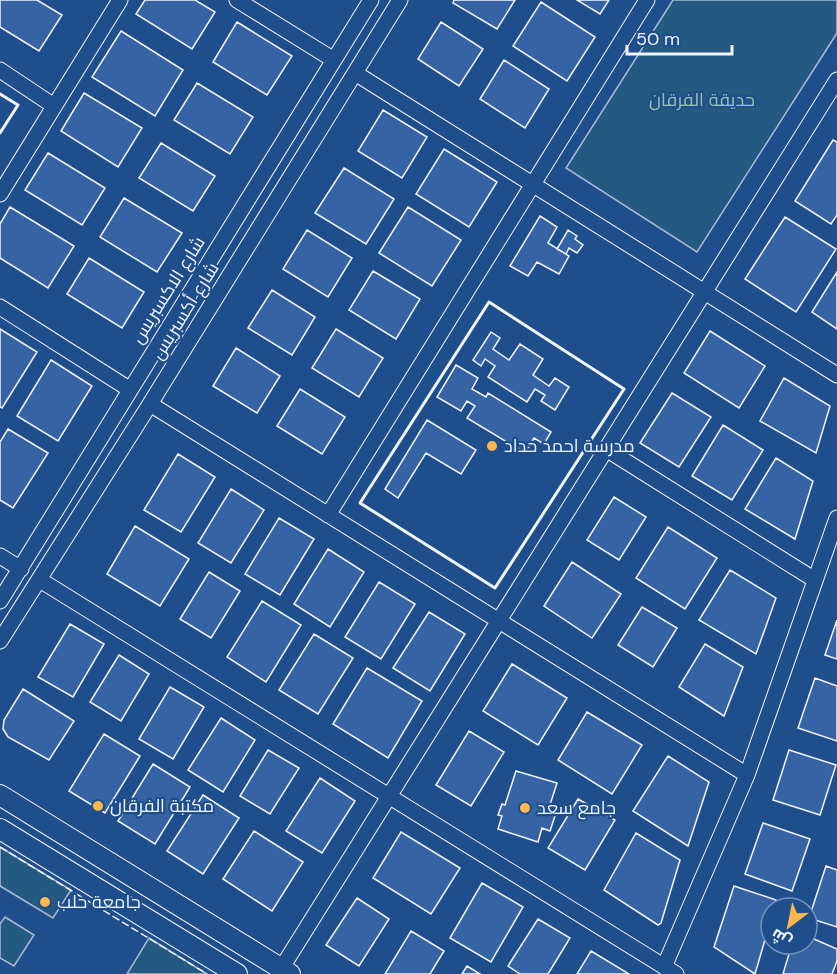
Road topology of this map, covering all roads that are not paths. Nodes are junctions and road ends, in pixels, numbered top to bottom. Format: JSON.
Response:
{"nodes":[{"id":1,"x":120,"y":0,"type":"edge"},
{"id":2,"x":237,"y":0,"type":"edge"},
{"id":3,"x":371,"y":0,"type":"edge"},
{"id":4,"x":400,"y":0,"type":"edge"},
{"id":5,"x":647,"y":0,"type":"edge"},
{"id":6,"x":334,"y":60,"type":"junction"},
{"id":7,"x":0,"y":70,"type":"edge"},
{"id":8,"x":355,"y":73,"type":"junction"},
{"id":9,"x":837,"y":80,"type":"edge"},
{"id":10,"x":54,"y":106,"type":"junction"},
{"id":11,"x":534,"y":185,"type":"junction"},
{"id":12,"x":0,"y":194,"type":"edge"},
{"id":13,"x":704,"y":292,"type":"junction"},
{"id":14,"x":0,"y":307,"type":"edge"},
{"id":15,"x":837,"y":375,"type":"edge"},
{"id":16,"x":129,"y":389,"type":"junction"},
{"id":17,"x":150,"y":404,"type":"junction"},
{"id":18,"x":606,"y":448,"type":"junction"},
{"id":19,"x":328,"y":515,"type":"junction"},
{"id":20,"x":837,"y":518,"type":"edge"},
{"id":21,"x":0,"y":556,"type":"edge"},
{"id":22,"x":21,"y":569,"type":"junction"},
{"id":23,"x":40,"y":579,"type":"junction"},
{"id":24,"x":815,"y":580,"type":"junction"},
{"id":25,"x":0,"y":601,"type":"edge"},
{"id":26,"x":499,"y":621,"type":"junction"},
{"id":27,"x":0,"y":641,"type":"edge"},
{"id":28,"x":747,"y":775,"type":"junction"},
{"id":29,"x":0,"y":795,"type":"edge"},
{"id":30,"x":389,"y":796,"type":"junction"},
{"id":31,"x":0,"y":829,"type":"edge"},
{"id":32,"x":670,"y":970,"type":"edge"},
{"id":33,"x":286,"y":971,"type":"edge"},
{"id":34,"x":237,"y":974,"type":"edge"}],
"edges":[{"from":1,"to":10,"type":"street"},
{"from":2,"to":6,"type":"street"},
{"from":3,"to":6,"type":"street","name":"شارع الاكسبريس"},
{"from":4,"to":8,"type":"street","name":"شارع أكسبريس"},
{"from":5,"to":11,"type":"street"},
{"from":6,"to":16,"type":"street","name":"شارع الاكسبريس"},
{"from":7,"to":10,"type":"street"},
{"from":8,"to":11,"type":"street"},
{"from":8,"to":17,"type":"street","name":"شارع أكسبريس"},
{"from":9,"to":13,"type":"street"},
{"from":10,"to":12,"type":"street"},
{"from":11,"to":13,"type":"street"},
{"from":11,"to":19,"type":"street"},
{"from":13,"to":15,"type":"street"},
{"from":13,"to":18,"type":"street"},
{"from":14,"to":16,"type":"street"},
{"from":16,"to":22,"type":"street","name":"شارع الاكسبريس"},
{"from":17,"to":19,"type":"street"},
{"from":17,"to":23,"type":"street","name":"شارع أكسبريس"},
{"from":18,"to":24,"type":"street"},
{"from":18,"to":26,"type":"street"},
{"from":19,"to":26,"type":"street"},
{"from":20,"to":24,"type":"street"},
{"from":21,"to":22,"type":"street"},
{"from":22,"to":25,"type":"street","name":"شارع الاكسبريس"},
{"from":23,"to":27,"type":"street","name":"شارع أكسبريس"},
{"from":23,"to":30,"type":"street"},
{"from":24,"to":28,"type":"street"},
{"from":26,"to":28,"type":"street"},
{"from":26,"to":30,"type":"street"},
{"from":28,"to":32,"type":"street"},
{"from":29,"to":33,"type":"main road"},
{"from":30,"to":32,"type":"street"},
{"from":30,"to":33,"type":"street"},
{"from":31,"to":34,"type":"main road"}]}
